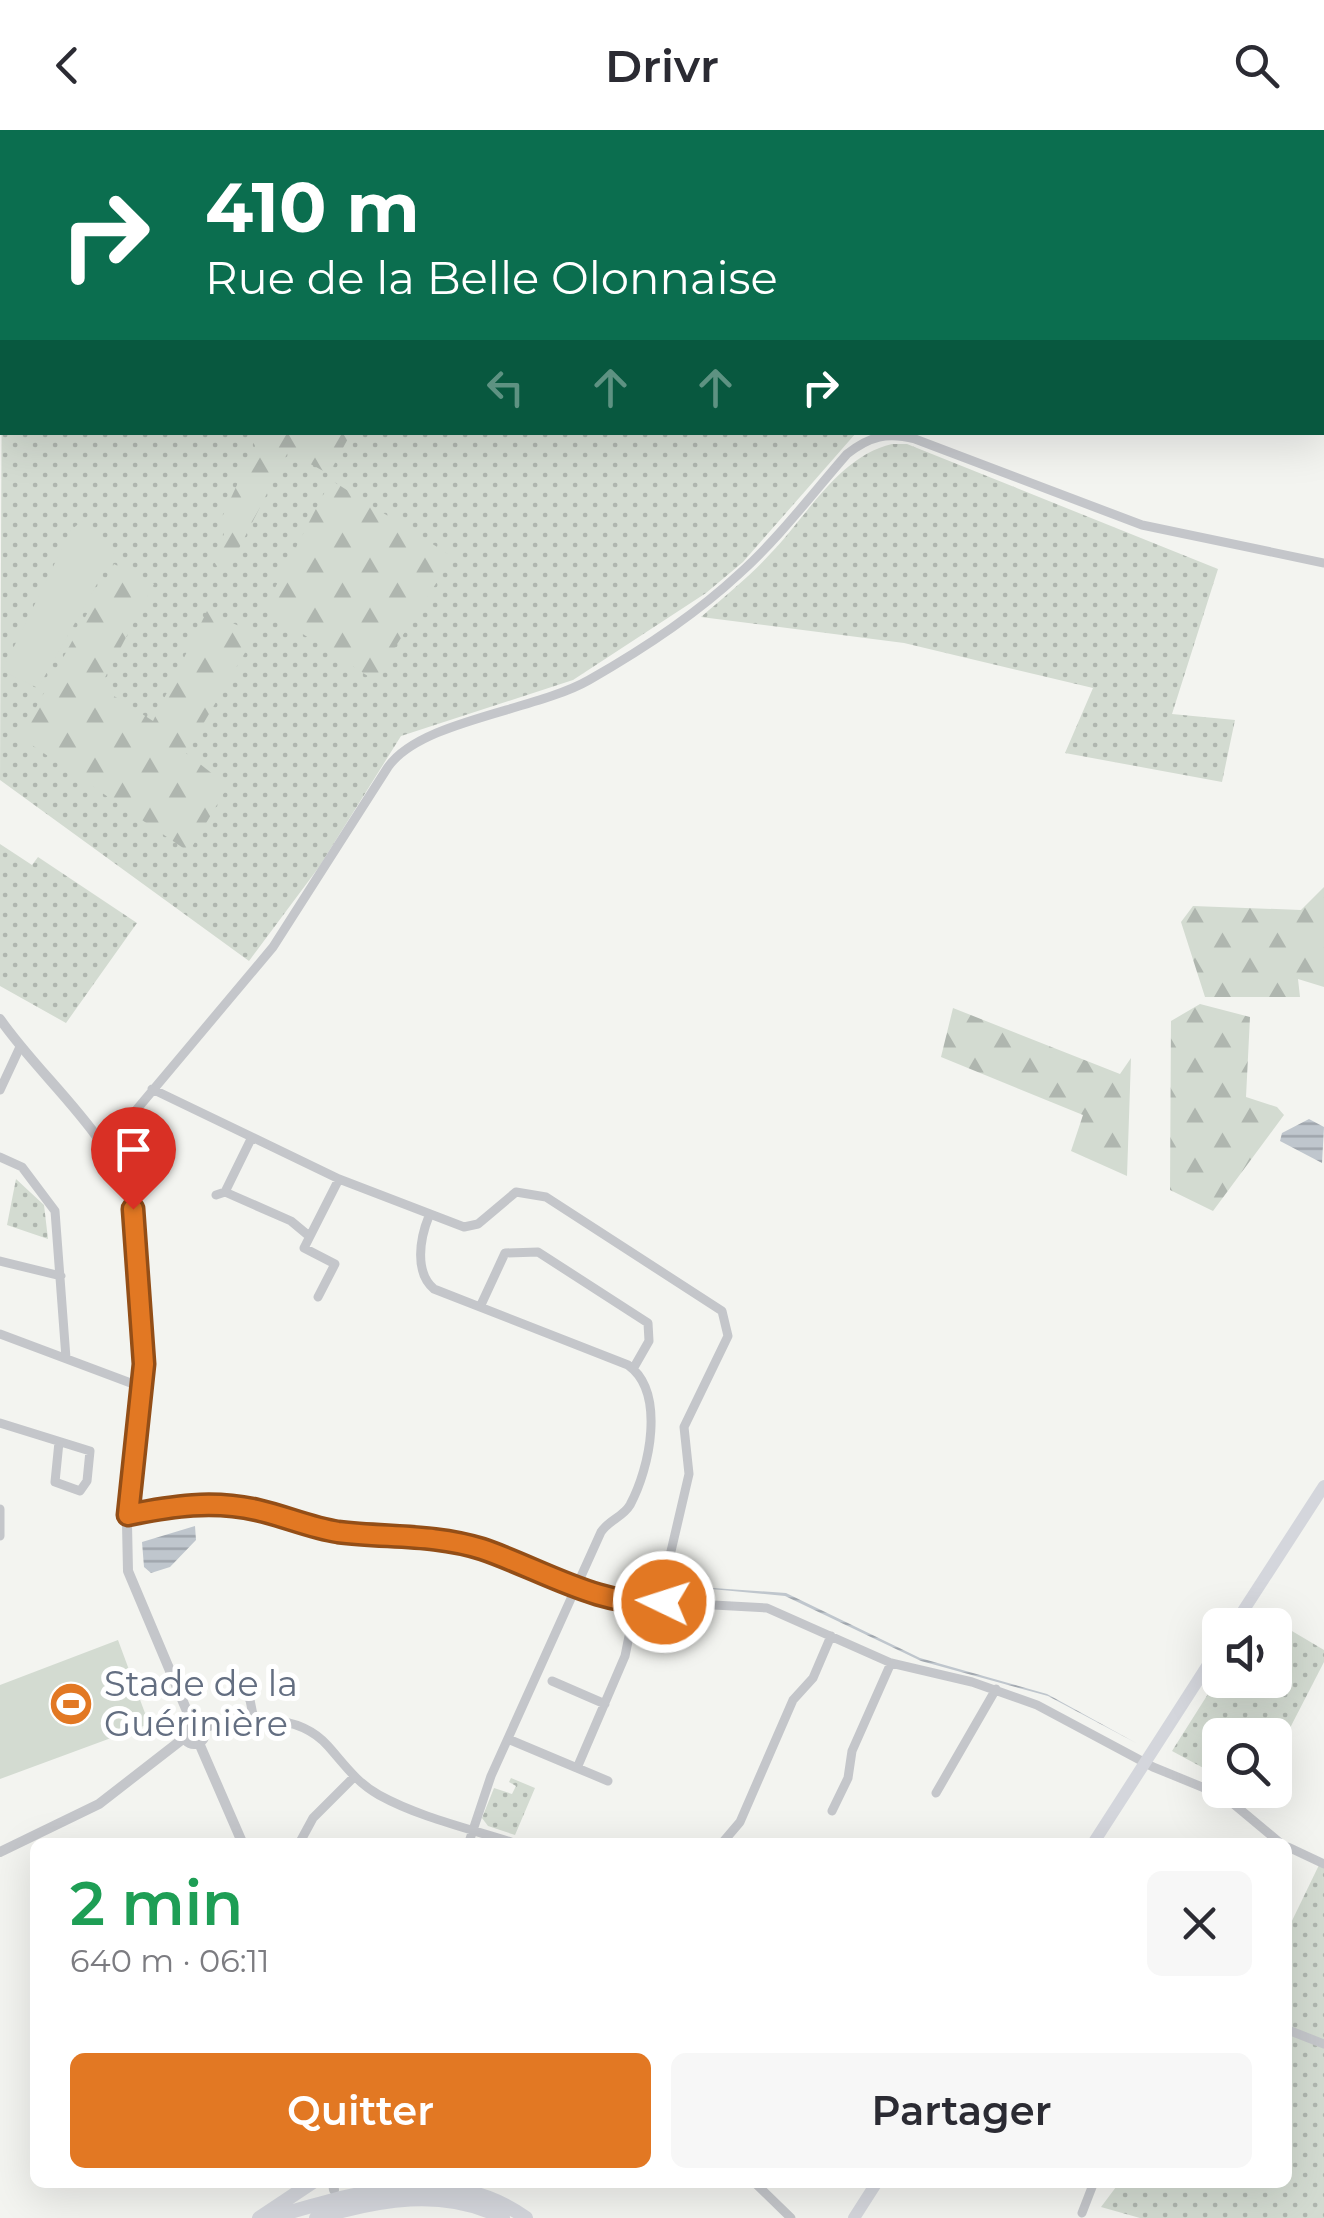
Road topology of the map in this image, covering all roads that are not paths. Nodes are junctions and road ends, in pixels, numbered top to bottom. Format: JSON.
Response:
{"nodes":[{"id":1,"x":882,"y":435,"type":"edge"},
{"id":2,"x":900,"y":435,"type":"edge"},
{"id":3,"x":1324,"y":562,"type":"edge"},
{"id":4,"x":0,"y":1019,"type":"edge"},
{"id":5,"x":20,"y":1047,"type":"junction"},
{"id":6,"x":152,"y":1088,"type":"junction"},
{"id":7,"x":0,"y":1090,"type":"edge"},
{"id":8,"x":252,"y":1137,"type":"junction"},
{"id":9,"x":106,"y":1146,"type":"junction"},
{"id":10,"x":0,"y":1157,"type":"edge"},
{"id":11,"x":339,"y":1179,"type":"junction"},
{"id":12,"x":429,"y":1216,"type":"junction"},
{"id":13,"x":309,"y":1236,"type":"junction"},
{"id":14,"x":0,"y":1260,"type":"edge"},
{"id":15,"x":61,"y":1276,"type":"junction"},
{"id":16,"x":318,"y":1296,"type":"dead end"},
{"id":17,"x":480,"y":1307,"type":"junction"},
{"id":18,"x":0,"y":1334,"type":"edge"},
{"id":19,"x":66,"y":1358,"type":"junction"},
{"id":20,"x":633,"y":1369,"type":"junction"},
{"id":21,"x":144,"y":1388,"type":"junction"},
{"id":22,"x":0,"y":1423,"type":"edge"},
{"id":23,"x":60,"y":1442,"type":"junction"},
{"id":24,"x":1324,"y":1486,"type":"edge"},
{"id":25,"x":0,"y":1509,"type":"edge"},
{"id":26,"x":128,"y":1515,"type":"junction"},
{"id":27,"x":0,"y":1536,"type":"edge"},
{"id":28,"x":580,"y":1586,"type":"junction"},
{"id":29,"x":636,"y":1602,"type":"junction"},
{"id":30,"x":664,"y":1602,"type":"junction"},
{"id":31,"x":1245,"y":1608,"type":"edge"},
{"id":32,"x":831,"y":1636,"type":"junction"},
{"id":33,"x":891,"y":1663,"type":"junction"},
{"id":34,"x":1202,"y":1674,"type":"edge"},
{"id":35,"x":552,"y":1681,"type":"dead end"},
{"id":36,"x":238,"y":1684,"type":"dead end"},
{"id":37,"x":996,"y":1689,"type":"junction"},
{"id":38,"x":605,"y":1704,"type":"junction"},
{"id":39,"x":254,"y":1720,"type":"junction"},
{"id":40,"x":192,"y":1723,"type":"junction"},
{"id":41,"x":204,"y":1728,"type":"junction"},
{"id":42,"x":184,"y":1738,"type":"junction"},
{"id":43,"x":508,"y":1738,"type":"junction"},
{"id":44,"x":199,"y":1743,"type":"junction"},
{"id":45,"x":1145,"y":1762,"type":"junction"},
{"id":46,"x":577,"y":1768,"type":"junction"},
{"id":47,"x":354,"y":1777,"type":"junction"},
{"id":48,"x":608,"y":1781,"type":"dead end"},
{"id":49,"x":936,"y":1793,"type":"dead end"},
{"id":50,"x":832,"y":1811,"type":"dead end"},
{"id":51,"x":240,"y":1838,"type":"edge"},
{"id":52,"x":302,"y":1838,"type":"edge"},
{"id":53,"x":471,"y":1838,"type":"edge"},
{"id":54,"x":726,"y":1838,"type":"edge"},
{"id":55,"x":1097,"y":1838,"type":"edge"},
{"id":56,"x":1275,"y":1838,"type":"edge"},
{"id":57,"x":1292,"y":1849,"type":"edge"},
{"id":58,"x":0,"y":1852,"type":"edge"},
{"id":59,"x":1324,"y":1864,"type":"edge"},
{"id":60,"x":1292,"y":2032,"type":"edge"},
{"id":61,"x":1324,"y":2044,"type":"edge"},
{"id":62,"x":305,"y":2188,"type":"edge"},
{"id":63,"x":414,"y":2188,"type":"edge"},
{"id":64,"x":448,"y":2188,"type":"edge"},
{"id":65,"x":760,"y":2188,"type":"edge"},
{"id":66,"x":873,"y":2188,"type":"edge"},
{"id":67,"x":1092,"y":2188,"type":"edge"},
{"id":68,"x":380,"y":2191,"type":"edge"},
{"id":69,"x":354,"y":2207,"type":"junction"},
{"id":70,"x":1080,"y":2216,"type":"edge"},
{"id":71,"x":259,"y":2218,"type":"edge"},
{"id":72,"x":270,"y":2218,"type":"edge"},
{"id":73,"x":316,"y":2218,"type":"edge"},
{"id":74,"x":370,"y":2218,"type":"edge"},
{"id":75,"x":377,"y":2218,"type":"edge"},
{"id":76,"x":502,"y":2218,"type":"edge"},
{"id":77,"x":526,"y":2218,"type":"edge"},
{"id":78,"x":791,"y":2218,"type":"edge"},
{"id":79,"x":854,"y":2218,"type":"edge"}],
"edges":[{"from":1,"to":6,"type":"street"},
{"from":2,"to":3,"type":"street"},
{"from":4,"to":5,"type":"street"},
{"from":5,"to":7,"type":"street"},
{"from":5,"to":9,"type":"street"},
{"from":6,"to":8,"type":"street"},
{"from":6,"to":9,"type":"street"},
{"from":8,"to":11,"type":"street"},
{"from":8,"to":13,"type":"street"},
{"from":9,"to":21,"type":"street"},
{"from":10,"to":15,"type":"street"},
{"from":11,"to":12,"type":"street"},
{"from":11,"to":13,"type":"street"},
{"from":12,"to":17,"type":"street"},
{"from":12,"to":30,"type":"street"},
{"from":13,"to":16,"type":"street"},
{"from":14,"to":15,"type":"street"},
{"from":15,"to":19,"type":"street"},
{"from":17,"to":20,"type":"street"},
{"from":17,"to":20,"type":"street"},
{"from":18,"to":19,"type":"street"},
{"from":19,"to":21,"type":"street"},
{"from":20,"to":28,"type":"street"},
{"from":21,"to":26,"type":"street"},
{"from":22,"to":23,"type":"street"},
{"from":23,"to":23,"type":"street"},
{"from":24,"to":31,"type":"main road"},
{"from":25,"to":27,"type":"street"},
{"from":26,"to":28,"type":"street"},
{"from":26,"to":40,"type":"street"},
{"from":28,"to":29,"type":"street"},
{"from":28,"to":43,"type":"street"},
{"from":29,"to":30,"type":"street"},
{"from":29,"to":38,"type":"street"},
{"from":30,"to":32,"type":"street"},
{"from":32,"to":33,"type":"street"},
{"from":32,"to":54,"type":"street"},
{"from":33,"to":37,"type":"street"},
{"from":33,"to":50,"type":"street"},
{"from":34,"to":45,"type":"main road"},
{"from":35,"to":38,"type":"street"},
{"from":36,"to":39,"type":"street"},
{"from":37,"to":45,"type":"street"},
{"from":37,"to":49,"type":"street"},
{"from":38,"to":46,"type":"street"},
{"from":39,"to":41,"type":"street"},
{"from":39,"to":47,"type":"street"},
{"from":40,"to":41,"type":"street"},
{"from":40,"to":42,"type":"street"},
{"from":41,"to":44,"type":"street"},
{"from":42,"to":44,"type":"street"},
{"from":42,"to":58,"type":"street"},
{"from":43,"to":46,"type":"street"},
{"from":43,"to":53,"type":"street"},
{"from":44,"to":51,"type":"street"},
{"from":45,"to":55,"type":"main road"},
{"from":45,"to":56,"type":"street"},
{"from":46,"to":48,"type":"street"},
{"from":47,"to":52,"type":"street"},
{"from":47,"to":53,"type":"street"},
{"from":57,"to":59,"type":"street"},
{"from":60,"to":61,"type":"street"},
{"from":62,"to":71,"type":"main road"},
{"from":63,"to":68,"type":"main road"},
{"from":64,"to":77,"type":"main road"},
{"from":65,"to":78,"type":"street"},
{"from":66,"to":79,"type":"main road"},
{"from":67,"to":70,"type":"street"},
{"from":68,"to":69,"type":"main road"},
{"from":68,"to":72,"type":"main road"},
{"from":68,"to":75,"type":"main road"},
{"from":68,"to":76,"type":"main road"},
{"from":69,"to":73,"type":"main road"},
{"from":69,"to":74,"type":"main road"}]}
